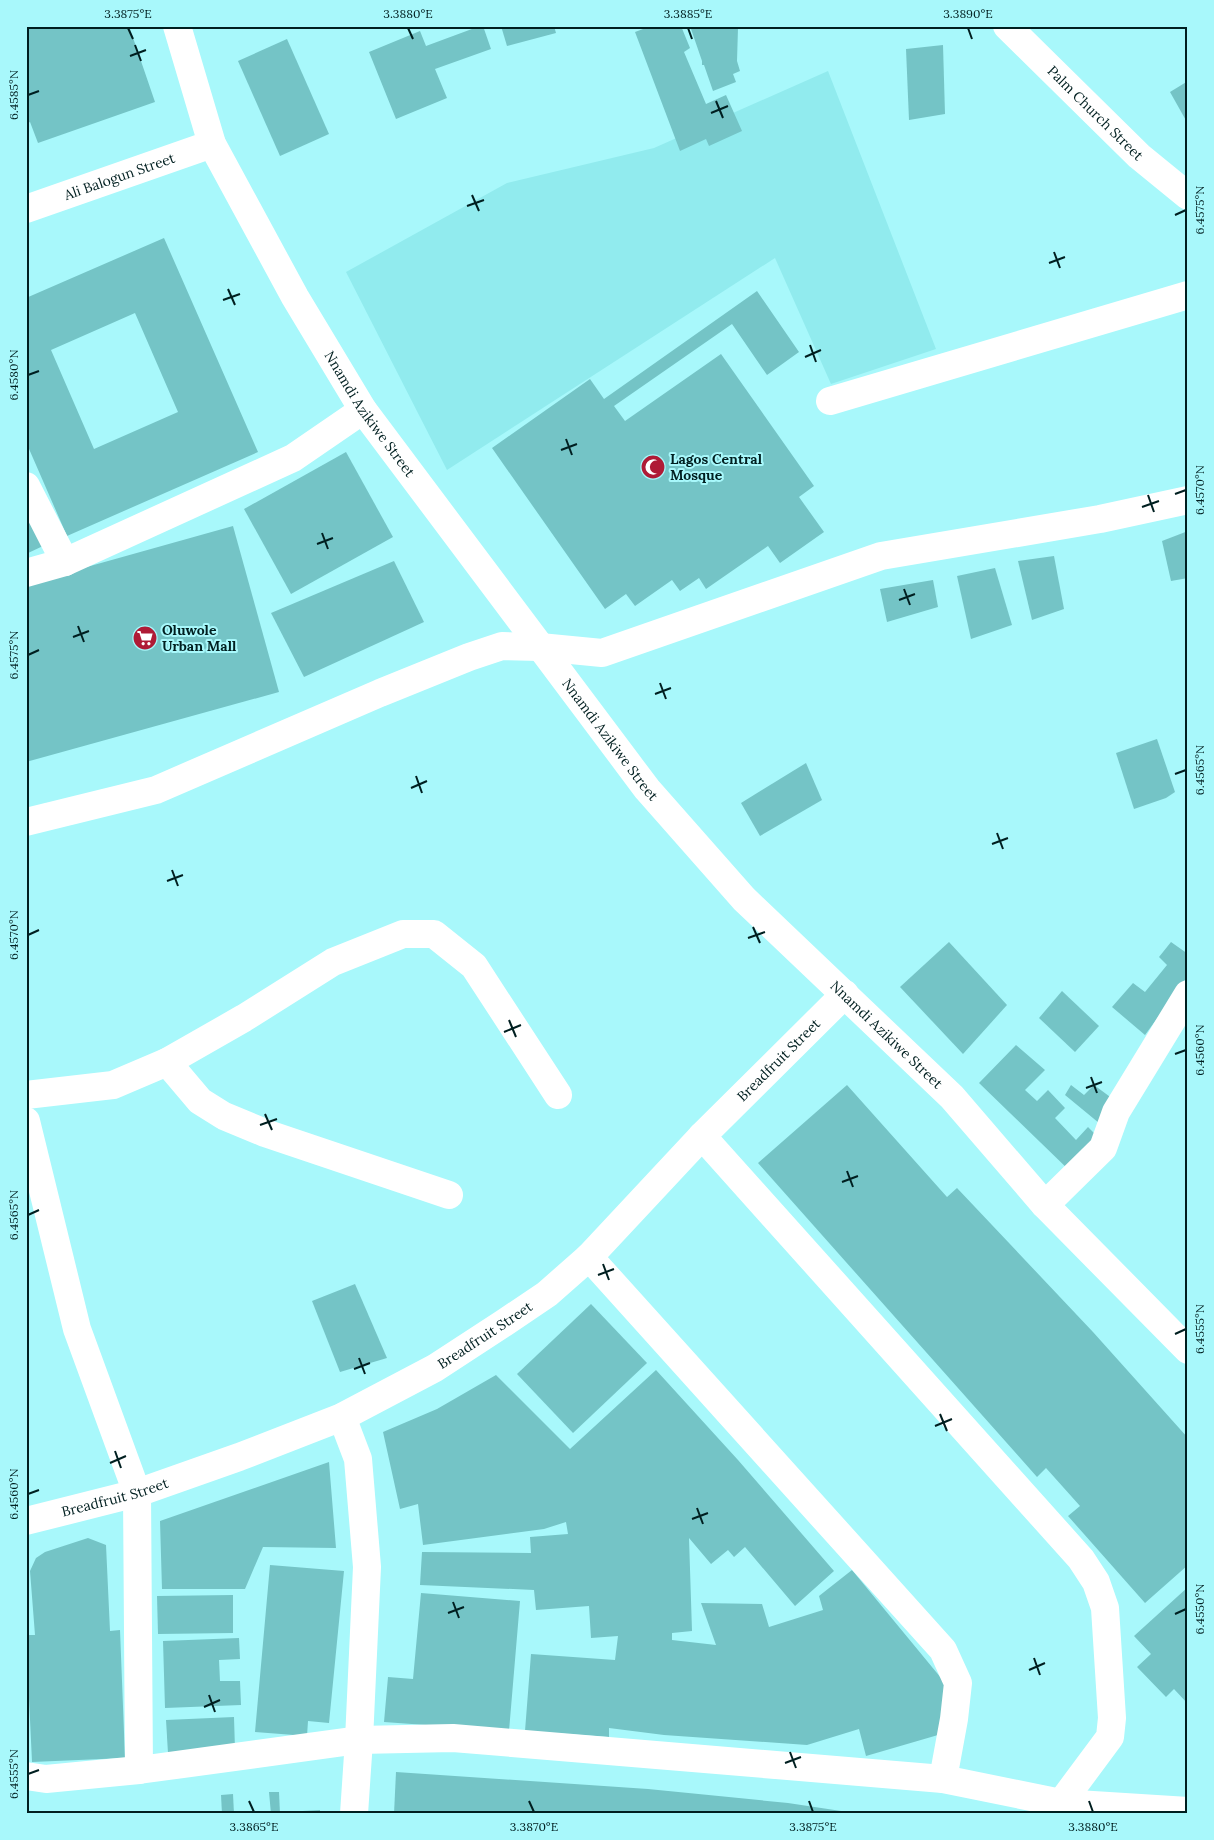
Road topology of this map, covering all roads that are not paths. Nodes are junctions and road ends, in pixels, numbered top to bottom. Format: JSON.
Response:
{"nodes":[{"id":1,"x":177,"y":26,"type":"edge"},
{"id":2,"x":1007,"y":26,"type":"edge"},
{"id":3,"x":212,"y":144,"type":"junction"},
{"id":4,"x":1188,"y":196,"type":"edge"},
{"id":5,"x":26,"y":209,"type":"edge"},
{"id":6,"x":1188,"y":295,"type":"edge"},
{"id":7,"x":830,"y":401,"type":"dead end"},
{"id":8,"x":363,"y":410,"type":"junction"},
{"id":9,"x":26,"y":486,"type":"edge"},
{"id":10,"x":1188,"y":500,"type":"edge"},
{"id":11,"x":65,"y":562,"type":"junction"},
{"id":12,"x":26,"y":574,"type":"edge"},
{"id":13,"x":540,"y":647,"type":"junction"},
{"id":14,"x":26,"y":822,"type":"edge"},
{"id":15,"x":845,"y":994,"type":"junction"},
{"id":16,"x":1188,"y":994,"type":"edge"},
{"id":17,"x":167,"y":1062,"type":"junction"},
{"id":18,"x":26,"y":1095,"type":"edge"},
{"id":19,"x":558,"y":1095,"type":"dead end"},
{"id":20,"x":26,"y":1121,"type":"edge"},
{"id":21,"x":702,"y":1136,"type":"junction"},
{"id":22,"x":449,"y":1195,"type":"dead end"},
{"id":23,"x":1045,"y":1205,"type":"junction"},
{"id":24,"x":588,"y":1257,"type":"junction"},
{"id":25,"x":1188,"y":1350,"type":"edge"},
{"id":26,"x":342,"y":1417,"type":"junction"},
{"id":27,"x":137,"y":1493,"type":"junction"},
{"id":28,"x":26,"y":1521,"type":"edge"},
{"id":29,"x":360,"y":1740,"type":"junction"},
{"id":30,"x":139,"y":1770,"type":"junction"},
{"id":31,"x":26,"y":1776,"type":"edge"},
{"id":32,"x":943,"y":1779,"type":"junction"},
{"id":33,"x":1061,"y":1804,"type":"junction"},
{"id":34,"x":1188,"y":1811,"type":"edge"},
{"id":35,"x":354,"y":1814,"type":"edge"}],
"edges":[{"from":1,"to":3,"type":"street","name":"Nnamdi Azikiwe Street"},
{"from":2,"to":4,"type":"street","name":"Palm Church Street"},
{"from":3,"to":5,"type":"street","name":"Ali Balogun Street"},
{"from":3,"to":8,"type":"street","name":"Nnamdi Azikiwe Street"},
{"from":6,"to":7,"type":"street"},
{"from":8,"to":11,"type":"street"},
{"from":8,"to":13,"type":"street","name":"Nnamdi Azikiwe Street"},
{"from":9,"to":11,"type":"street"},
{"from":10,"to":13,"type":"street"},
{"from":11,"to":12,"type":"street"},
{"from":13,"to":14,"type":"street"},
{"from":13,"to":15,"type":"street","name":"Nnamdi Azikiwe Street"},
{"from":15,"to":21,"type":"street","name":"Breadfruit Street"},
{"from":15,"to":23,"type":"street","name":"Nnamdi Azikiwe Street"},
{"from":16,"to":23,"type":"street"},
{"from":17,"to":18,"type":"street"},
{"from":17,"to":19,"type":"street"},
{"from":17,"to":22,"type":"street"},
{"from":20,"to":27,"type":"street"},
{"from":21,"to":24,"type":"street","name":"Breadfruit Street"},
{"from":21,"to":33,"type":"street"},
{"from":23,"to":25,"type":"street","name":"Nnamdi Azikiwe Street"},
{"from":24,"to":26,"type":"street","name":"Breadfruit Street"},
{"from":24,"to":32,"type":"street"},
{"from":26,"to":27,"type":"street","name":"Breadfruit Street"},
{"from":26,"to":29,"type":"street"},
{"from":27,"to":28,"type":"street","name":"Breadfruit Street"},
{"from":27,"to":30,"type":"street"},
{"from":29,"to":30,"type":"street"},
{"from":29,"to":32,"type":"street"},
{"from":29,"to":35,"type":"street"},
{"from":30,"to":31,"type":"street"},
{"from":32,"to":33,"type":"street"},
{"from":33,"to":34,"type":"street"}]}
